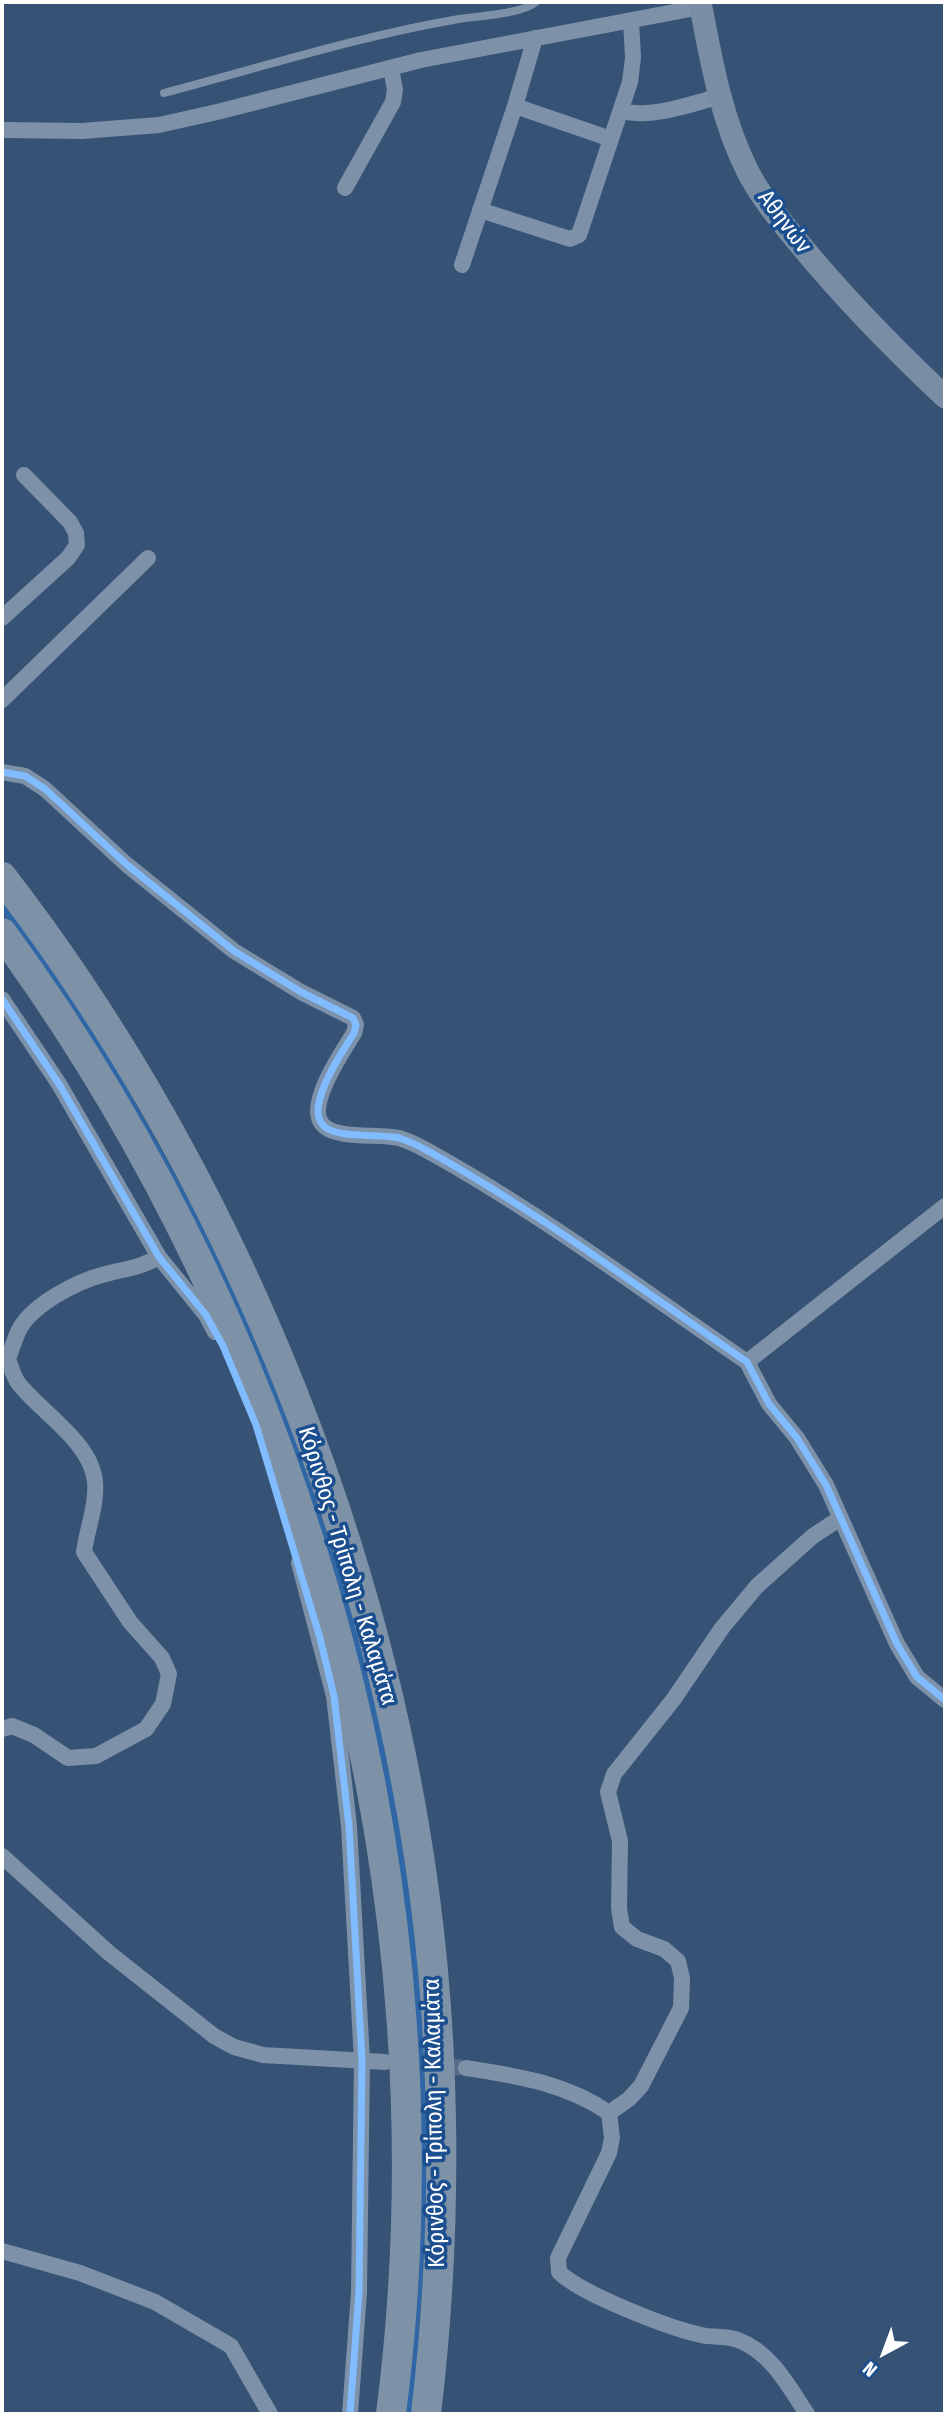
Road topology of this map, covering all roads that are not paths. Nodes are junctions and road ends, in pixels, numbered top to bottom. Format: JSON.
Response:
{"nodes":[{"id":1,"x":536,"y":2,"type":"edge"},
{"id":2,"x":701,"y":4,"type":"edge"},
{"id":3,"x":631,"y":21,"type":"junction"},
{"id":4,"x":535,"y":38,"type":"junction"},
{"id":5,"x":391,"y":68,"type":"junction"},
{"id":6,"x":164,"y":93,"type":"dead end"},
{"id":7,"x":721,"y":96,"type":"junction"},
{"id":8,"x":515,"y":106,"type":"junction"},
{"id":9,"x":621,"y":111,"type":"junction"},
{"id":10,"x":2,"y":130,"type":"edge"},
{"id":11,"x":611,"y":139,"type":"junction"},
{"id":12,"x":345,"y":188,"type":"dead end"},
{"id":13,"x":480,"y":210,"type":"junction"},
{"id":14,"x":462,"y":265,"type":"dead end"},
{"id":15,"x":945,"y":397,"type":"edge"},
{"id":16,"x":24,"y":475,"type":"dead end"},
{"id":17,"x":148,"y":558,"type":"dead end"},
{"id":18,"x":2,"y":618,"type":"edge"},
{"id":19,"x":2,"y":700,"type":"edge"},
{"id":20,"x":2,"y":772,"type":"edge"},
{"id":21,"x":2,"y":877,"type":"edge"},
{"id":22,"x":2,"y":933,"type":"edge"},
{"id":23,"x":2,"y":999,"type":"edge"},
{"id":24,"x":945,"y":1206,"type":"edge"},
{"id":25,"x":159,"y":1256,"type":"junction"},
{"id":26,"x":747,"y":1362,"type":"junction"},
{"id":27,"x":839,"y":1520,"type":"junction"},
{"id":28,"x":945,"y":1700,"type":"edge"},
{"id":29,"x":2,"y":1729,"type":"edge"},
{"id":30,"x":2,"y":1856,"type":"edge"},
{"id":31,"x":362,"y":2060,"type":"junction"},
{"id":32,"x":385,"y":2062,"type":"tunnel mouth"},
{"id":33,"x":466,"y":2068,"type":"tunnel mouth"},
{"id":34,"x":609,"y":2113,"type":"junction"},
{"id":35,"x":2,"y":2251,"type":"edge"},
{"id":36,"x":270,"y":2414,"type":"edge"},
{"id":37,"x":350,"y":2414,"type":"edge"},
{"id":38,"x":391,"y":2414,"type":"edge"},
{"id":39,"x":426,"y":2414,"type":"edge"},
{"id":40,"x":807,"y":2414,"type":"edge"}],
"edges":[{"from":1,"to":6,"type":"lane"},
{"from":2,"to":3,"type":"street"},
{"from":2,"to":7,"type":"main road","name":"Αθηνών"},
{"from":3,"to":4,"type":"street"},
{"from":3,"to":9,"type":"street"},
{"from":4,"to":5,"type":"street"},
{"from":4,"to":8,"type":"street"},
{"from":5,"to":10,"type":"street"},
{"from":5,"to":12,"type":"street"},
{"from":7,"to":9,"type":"street"},
{"from":7,"to":15,"type":"main road","name":"Αθηνών"},
{"from":8,"to":11,"type":"street"},
{"from":8,"to":13,"type":"street"},
{"from":9,"to":11,"type":"street"},
{"from":11,"to":13,"type":"street"},
{"from":13,"to":14,"type":"street"},
{"from":16,"to":18,"type":"street"},
{"from":17,"to":19,"type":"street"},
{"from":20,"to":26,"type":"street"},
{"from":21,"to":39,"type":"highway","name":"Κόρινθος - Τρίπολη - Καλαμάτα"},
{"from":22,"to":38,"type":"highway","name":"Κόρινθος - Τρίπολη - Καλαμάτα"},
{"from":23,"to":25,"type":"street"},
{"from":24,"to":26,"type":"street"},
{"from":25,"to":29,"type":"street"},
{"from":25,"to":31,"type":"street"},
{"from":26,"to":27,"type":"street"},
{"from":27,"to":28,"type":"street"},
{"from":27,"to":34,"type":"street"},
{"from":30,"to":31,"type":"street"},
{"from":31,"to":32,"type":"street"},
{"from":31,"to":37,"type":"street"},
{"from":33,"to":34,"type":"street"},
{"from":34,"to":40,"type":"street"},
{"from":35,"to":36,"type":"street"}]}
